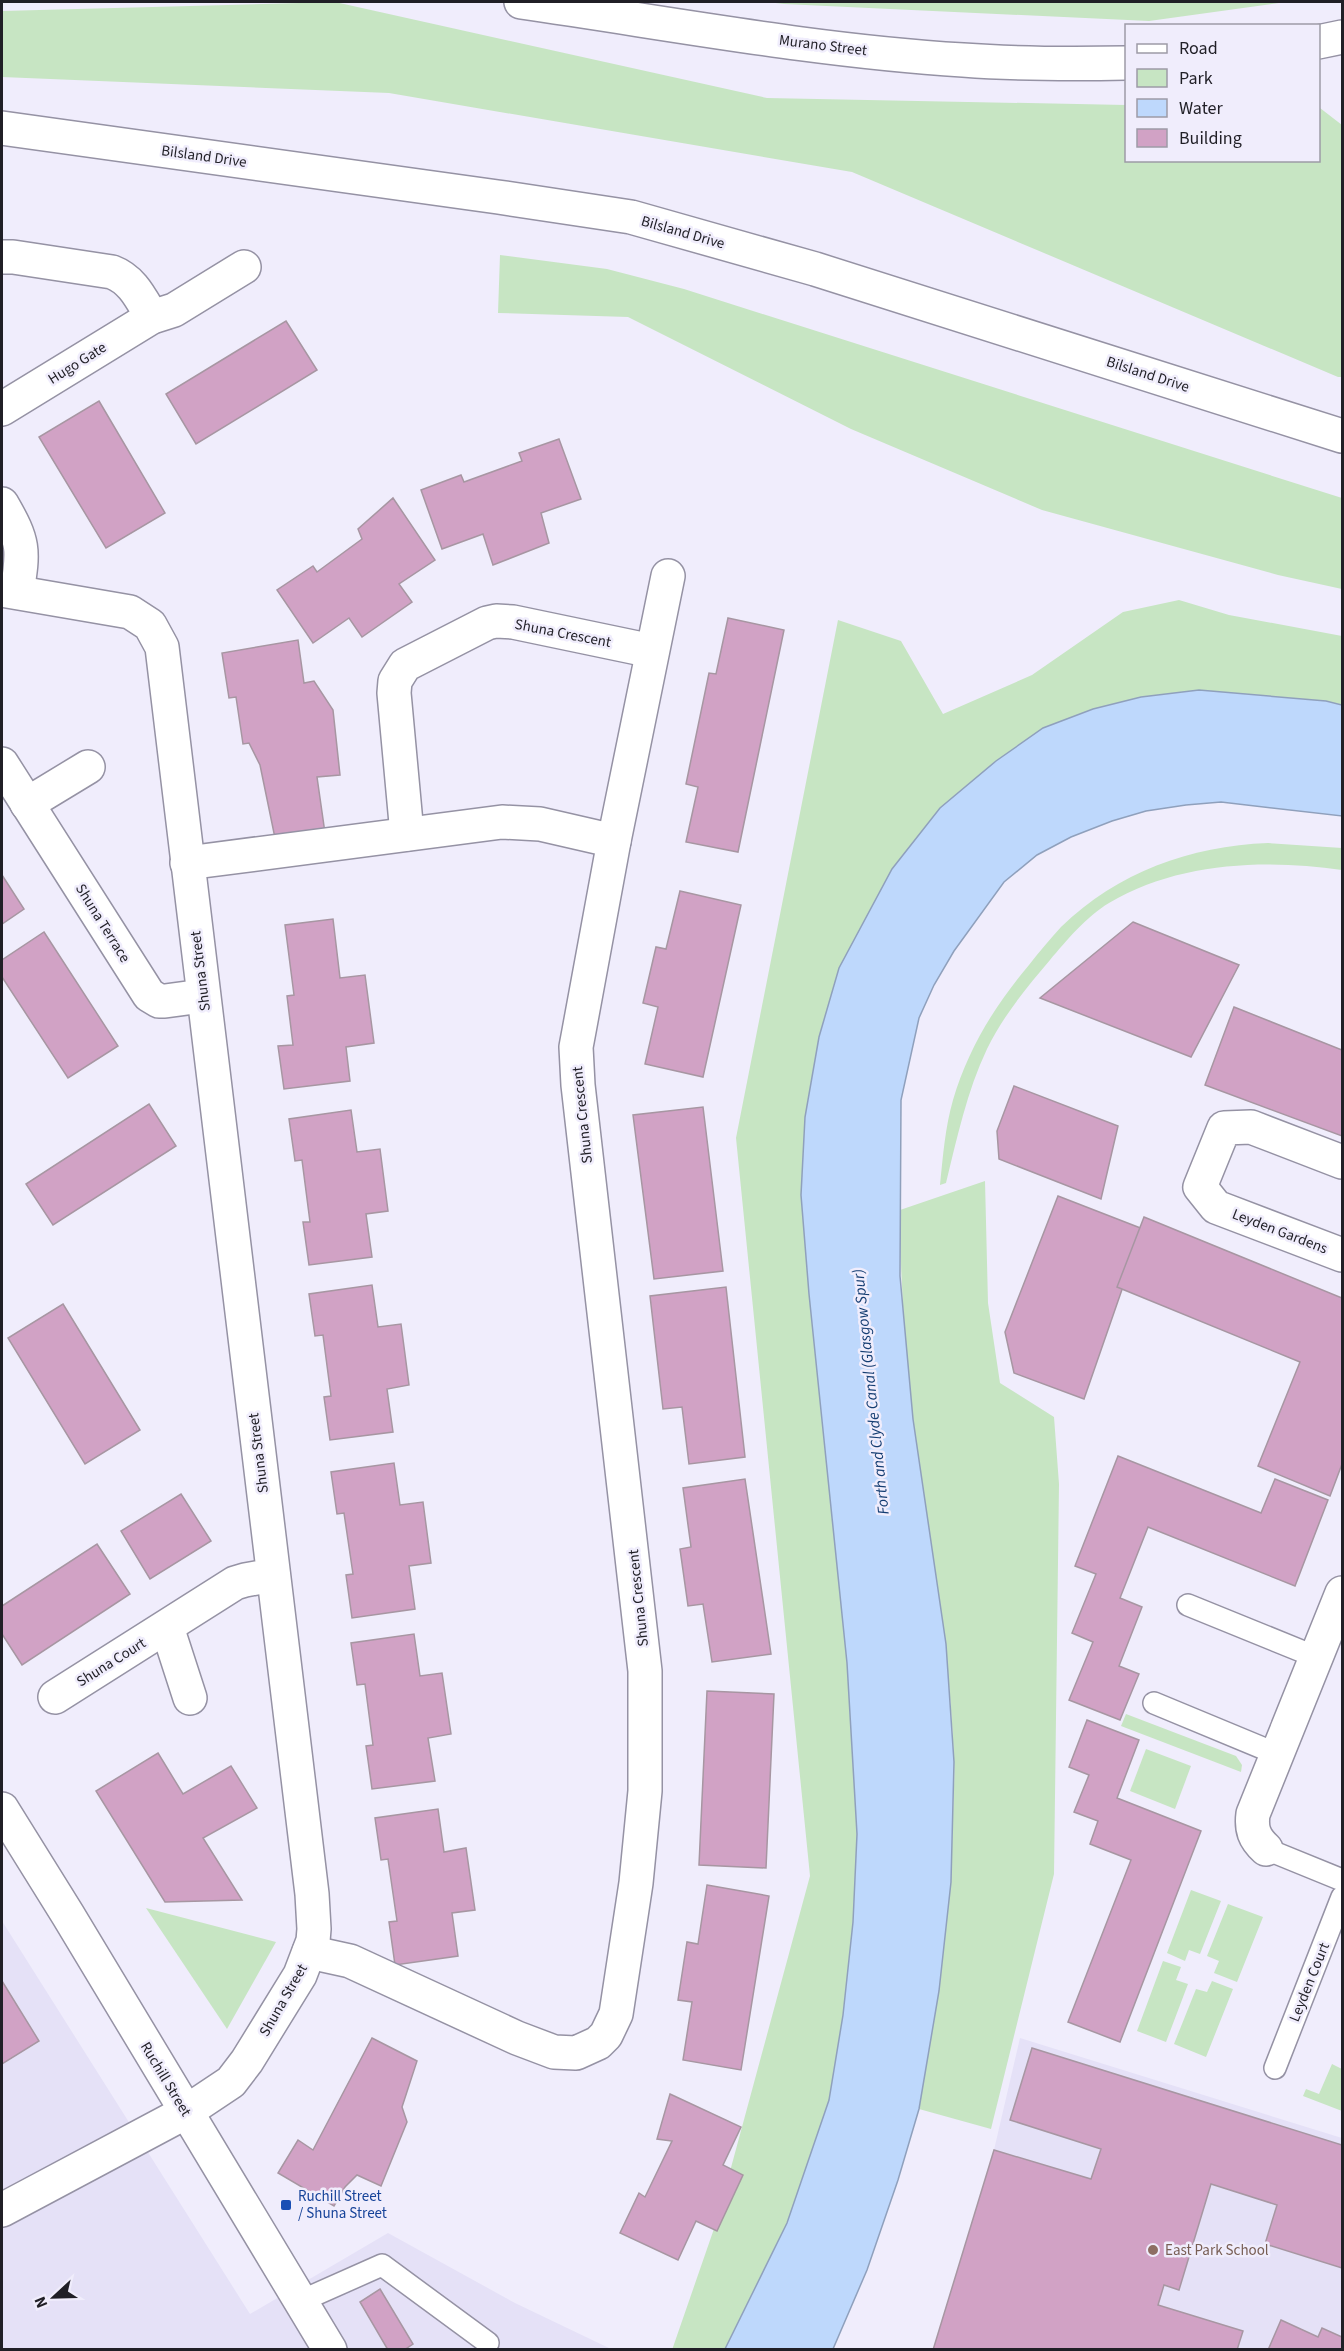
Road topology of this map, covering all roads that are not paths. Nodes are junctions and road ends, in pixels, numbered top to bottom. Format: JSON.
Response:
{"nodes":[{"id":1,"x":521,"y":2,"type":"edge"},
{"id":2,"x":1342,"y":36,"type":"edge"},
{"id":3,"x":1320,"y":42,"type":"edge"},
{"id":4,"x":1125,"y":63,"type":"edge"},
{"id":5,"x":2,"y":128,"type":"edge"},
{"id":6,"x":2,"y":257,"type":"edge"},
{"id":7,"x":244,"y":267,"type":"dead end"},
{"id":8,"x":152,"y":317,"type":"junction"},
{"id":9,"x":2,"y":409,"type":"edge"},
{"id":10,"x":1342,"y":435,"type":"edge"},
{"id":11,"x":2,"y":504,"type":"edge"},
{"id":12,"x":668,"y":576,"type":"dead end"},
{"id":13,"x":9,"y":591,"type":"edge"},
{"id":14,"x":652,"y":651,"type":"junction"},
{"id":15,"x":2,"y":764,"type":"edge"},
{"id":16,"x":88,"y":767,"type":"dead end"},
{"id":17,"x":27,"y":804,"type":"junction"},
{"id":18,"x":407,"y":834,"type":"junction"},
{"id":19,"x":614,"y":841,"type":"junction"},
{"id":20,"x":187,"y":863,"type":"junction"},
{"id":21,"x":202,"y":996,"type":"junction"},
{"id":22,"x":1342,"y":1162,"type":"edge"},
{"id":23,"x":1342,"y":1255,"type":"edge"},
{"id":24,"x":273,"y":1575,"type":"junction"},
{"id":25,"x":1342,"y":1593,"type":"edge"},
{"id":26,"x":1188,"y":1605,"type":"dead end"},
{"id":27,"x":167,"y":1627,"type":"junction"},
{"id":28,"x":1316,"y":1657,"type":"junction"},
{"id":29,"x":55,"y":1697,"type":"dead end"},
{"id":30,"x":190,"y":1698,"type":"dead end"},
{"id":31,"x":1154,"y":1704,"type":"dead end"},
{"id":32,"x":1277,"y":1754,"type":"junction"},
{"id":33,"x":2,"y":1809,"type":"edge"},
{"id":34,"x":1266,"y":1849,"type":"joint"},
{"id":35,"x":1342,"y":1880,"type":"edge"},
{"id":36,"x":1342,"y":1897,"type":"edge"},
{"id":37,"x":309,"y":1952,"type":"junction"},
{"id":38,"x":1275,"y":2067,"type":"dead end"},
{"id":39,"x":186,"y":2112,"type":"junction"},
{"id":40,"x":2,"y":2210,"type":"edge"},
{"id":41,"x":301,"y":2301,"type":"junction"},
{"id":42,"x":488,"y":2343,"type":"dead end"},
{"id":43,"x":330,"y":2349,"type":"edge"}],
"edges":[{"from":1,"to":4,"type":"street","name":"Murano Street"},
{"from":2,"to":3,"type":"street"},
{"from":5,"to":10,"type":"street","name":"Bilsland Drive"},
{"from":6,"to":8,"type":"street"},
{"from":7,"to":8,"type":"street","name":"Hugo Gate"},
{"from":8,"to":9,"type":"street","name":"Hugo Gate"},
{"from":11,"to":13,"type":"street"},
{"from":12,"to":14,"type":"street","name":"Shuna Crescent"},
{"from":13,"to":20,"type":"street","name":"Shuna Street"},
{"from":14,"to":18,"type":"street","name":"Shuna Crescent"},
{"from":14,"to":19,"type":"street","name":"Shuna Crescent"},
{"from":15,"to":17,"type":"street","name":"Shuna Terrace"},
{"from":16,"to":17,"type":"street"},
{"from":17,"to":21,"type":"street","name":"Shuna Terrace"},
{"from":18,"to":19,"type":"street"},
{"from":18,"to":20,"type":"street"},
{"from":19,"to":37,"type":"street","name":"Shuna Crescent"},
{"from":20,"to":21,"type":"street","name":"Shuna Street"},
{"from":21,"to":24,"type":"street","name":"Shuna Street"},
{"from":22,"to":23,"type":"street","name":"Leyden Gardens"},
{"from":24,"to":27,"type":"street","name":"Shuna Court"},
{"from":24,"to":37,"type":"street","name":"Shuna Street"},
{"from":25,"to":28,"type":"street"},
{"from":26,"to":28,"type":"lane"},
{"from":27,"to":29,"type":"street","name":"Shuna Court"},
{"from":27,"to":30,"type":"street"},
{"from":28,"to":32,"type":"street"},
{"from":31,"to":32,"type":"lane"},
{"from":32,"to":34,"type":"street"},
{"from":33,"to":39,"type":"street","name":"Ruchill Street"},
{"from":34,"to":35,"type":"lane"},
{"from":36,"to":38,"type":"lane","name":"Leyden Court"},
{"from":37,"to":39,"type":"street","name":"Shuna Street"},
{"from":39,"to":40,"type":"street","name":"Shuna Street"},
{"from":39,"to":41,"type":"street","name":"Ruchill Street"},
{"from":41,"to":42,"type":"lane"},
{"from":41,"to":43,"type":"street","name":"Ruchill Street"}]}
